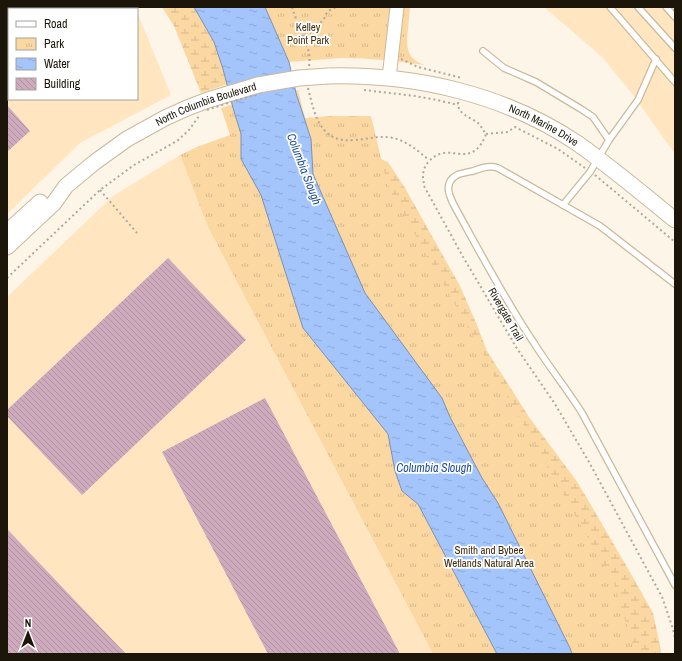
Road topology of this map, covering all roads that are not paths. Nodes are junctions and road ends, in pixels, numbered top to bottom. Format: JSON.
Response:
{"nodes":[{"id":1,"x":397,"y":7,"type":"edge"},
{"id":2,"x":610,"y":7,"type":"edge"},
{"id":3,"x":638,"y":7,"type":"edge"},
{"id":4,"x":666,"y":7,"type":"edge"},
{"id":5,"x":675,"y":17,"type":"edge"},
{"id":6,"x":675,"y":48,"type":"edge"},
{"id":7,"x":483,"y":51,"type":"dead end"},
{"id":8,"x":656,"y":59,"type":"junction"},
{"id":9,"x":389,"y":78,"type":"junction"},
{"id":10,"x":675,"y":82,"type":"edge"},
{"id":11,"x":608,"y":140,"type":"junction"},
{"id":12,"x":598,"y":158,"type":"junction"},
{"id":13,"x":66,"y":186,"type":"junction"},
{"id":14,"x":563,"y":205,"type":"junction"},
{"id":15,"x":675,"y":220,"type":"edge"},
{"id":16,"x":7,"y":232,"type":"edge"},
{"id":17,"x":7,"y":247,"type":"edge"},
{"id":18,"x":675,"y":284,"type":"edge"},
{"id":19,"x":675,"y":584,"type":"edge"}],
"edges":[{"from":1,"to":9,"type":"street"},
{"from":2,"to":8,"type":"lane"},
{"from":3,"to":6,"type":"lane"},
{"from":4,"to":5,"type":"lane"},
{"from":7,"to":11,"type":"lane"},
{"from":8,"to":10,"type":"lane"},
{"from":8,"to":11,"type":"lane"},
{"from":9,"to":12,"type":"main road","name":"North Marine Drive"},
{"from":9,"to":13,"type":"main road","name":"North Columbia Boulevard","bridge":true},
{"from":11,"to":12,"type":"lane"},
{"from":12,"to":14,"type":"lane"},
{"from":12,"to":15,"type":"main road","name":"North Marine Drive"},
{"from":13,"to":16,"type":"main road","name":"North Columbia Boulevard"},
{"from":13,"to":17,"type":"main road","name":"North Columbia Boulevard"},
{"from":14,"to":18,"type":"lane"},
{"from":14,"to":19,"type":"lane"}]}
